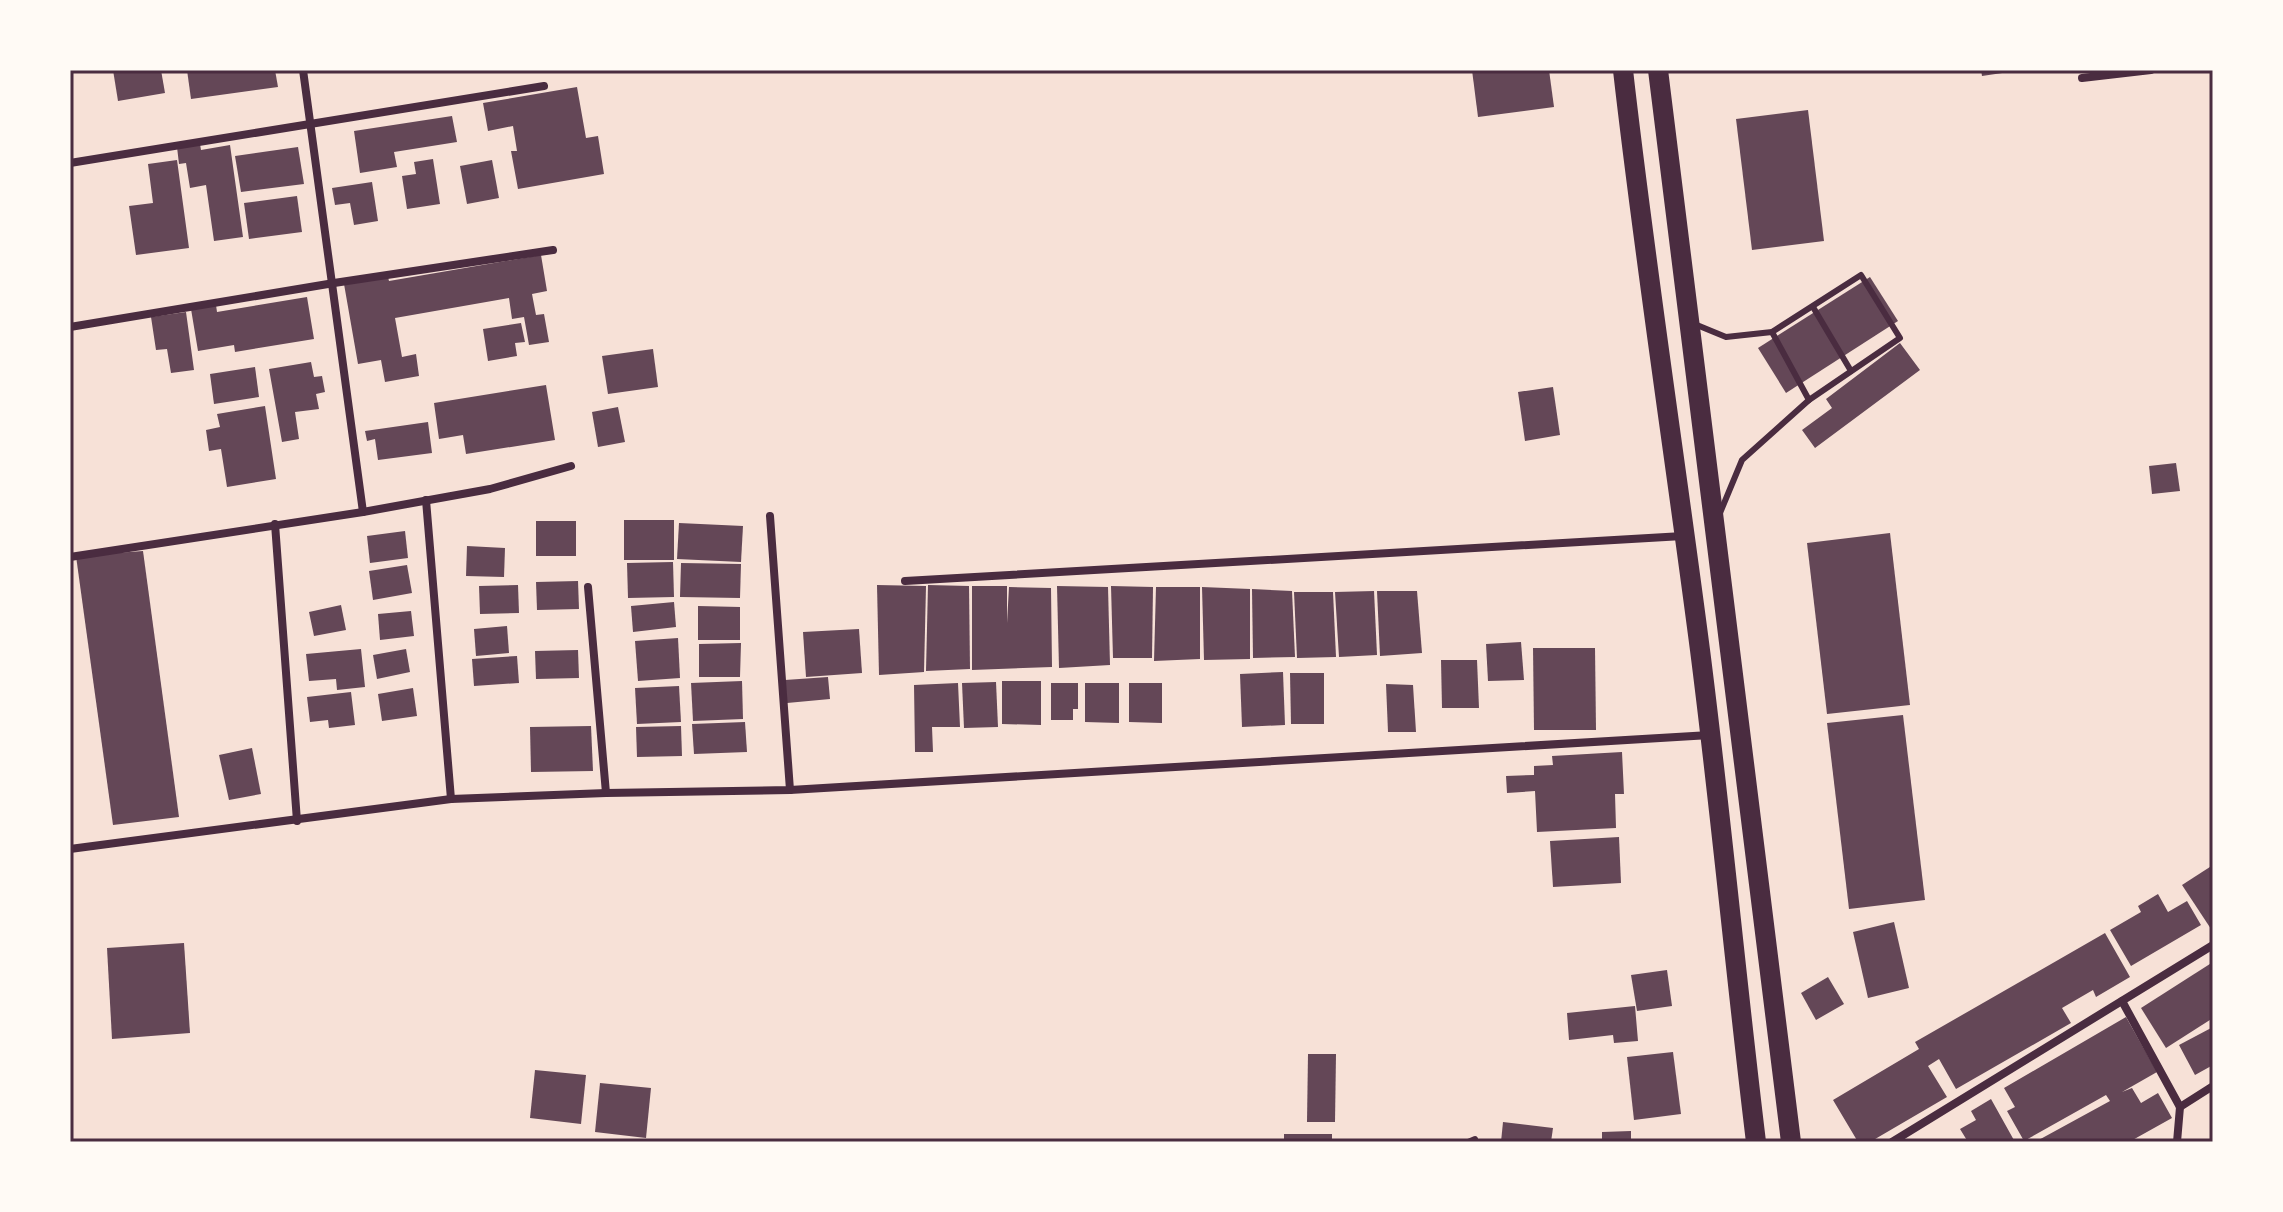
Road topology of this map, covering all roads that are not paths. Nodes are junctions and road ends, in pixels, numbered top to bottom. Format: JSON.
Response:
{"nodes":[{"id":1,"x":303,"y":70,"type":"edge"},
{"id":2,"x":1623,"y":70,"type":"edge"},
{"id":3,"x":1658,"y":70,"type":"edge"},
{"id":4,"x":2151,"y":70,"type":"edge"},
{"id":5,"x":2082,"y":78,"type":"dead end"},
{"id":6,"x":544,"y":86,"type":"dead end"},
{"id":7,"x":311,"y":125,"type":"junction"},
{"id":8,"x":70,"y":163,"type":"edge"},
{"id":9,"x":553,"y":250,"type":"dead end"},
{"id":10,"x":334,"y":283,"type":"junction"},
{"id":11,"x":1813,"y":307,"type":"junction"},
{"id":12,"x":1689,"y":322,"type":"junction"},
{"id":13,"x":70,"y":327,"type":"edge"},
{"id":14,"x":1772,"y":332,"type":"junction"},
{"id":15,"x":1851,"y":371,"type":"junction"},
{"id":16,"x":1809,"y":400,"type":"junction"},
{"id":17,"x":571,"y":466,"type":"dead end"},
{"id":18,"x":426,"y":500,"type":"junction"},
{"id":19,"x":363,"y":512,"type":"junction"},
{"id":20,"x":770,"y":516,"type":"dead end"},
{"id":21,"x":275,"y":524,"type":"junction"},
{"id":22,"x":1714,"y":528,"type":"junction"},
{"id":23,"x":1684,"y":536,"type":"junction"},
{"id":24,"x":70,"y":557,"type":"edge"},
{"id":25,"x":905,"y":581,"type":"dead end"},
{"id":26,"x":588,"y":587,"type":"dead end"},
{"id":27,"x":1711,"y":735,"type":"junction"},
{"id":28,"x":790,"y":790,"type":"junction"},
{"id":29,"x":606,"y":793,"type":"junction"},
{"id":30,"x":451,"y":799,"type":"junction"},
{"id":31,"x":297,"y":821,"type":"junction"},
{"id":32,"x":70,"y":849,"type":"edge"},
{"id":33,"x":2213,"y":945,"type":"edge"},
{"id":34,"x":2122,"y":1001,"type":"junction"},
{"id":35,"x":2213,"y":1086,"type":"edge"},
{"id":36,"x":2180,"y":1107,"type":"junction"},
{"id":37,"x":1756,"y":1142,"type":"edge"},
{"id":38,"x":1791,"y":1142,"type":"edge"},
{"id":39,"x":1892,"y":1142,"type":"edge"},
{"id":40,"x":2177,"y":1142,"type":"edge"}],
"edges":[{"from":1,"to":7,"type":"street"},
{"from":2,"to":23,"type":"main road"},
{"from":3,"to":12,"type":"main road"},
{"from":4,"to":5,"type":"street"},
{"from":6,"to":7,"type":"street"},
{"from":7,"to":8,"type":"street"},
{"from":7,"to":10,"type":"street"},
{"from":9,"to":10,"type":"street"},
{"from":10,"to":13,"type":"street"},
{"from":10,"to":19,"type":"street"},
{"from":11,"to":14,"type":"lane"},
{"from":11,"to":15,"type":"lane"},
{"from":11,"to":15,"type":"lane"},
{"from":12,"to":14,"type":"lane"},
{"from":12,"to":22,"type":"main road"},
{"from":14,"to":16,"type":"lane"},
{"from":15,"to":16,"type":"lane"},
{"from":16,"to":22,"type":"lane"},
{"from":17,"to":18,"type":"street"},
{"from":18,"to":19,"type":"street"},
{"from":18,"to":30,"type":"street"},
{"from":19,"to":21,"type":"street"},
{"from":20,"to":28,"type":"street"},
{"from":21,"to":24,"type":"street"},
{"from":21,"to":31,"type":"street"},
{"from":22,"to":38,"type":"main road"},
{"from":23,"to":25,"type":"street"},
{"from":23,"to":27,"type":"main road"},
{"from":26,"to":29,"type":"street"},
{"from":27,"to":28,"type":"street"},
{"from":27,"to":37,"type":"main road"},
{"from":28,"to":29,"type":"street"},
{"from":29,"to":30,"type":"street"},
{"from":30,"to":31,"type":"street"},
{"from":31,"to":32,"type":"street"},
{"from":33,"to":34,"type":"street"},
{"from":34,"to":36,"type":"street"},
{"from":34,"to":39,"type":"street"},
{"from":35,"to":36,"type":"street"},
{"from":36,"to":40,"type":"street"}]}
